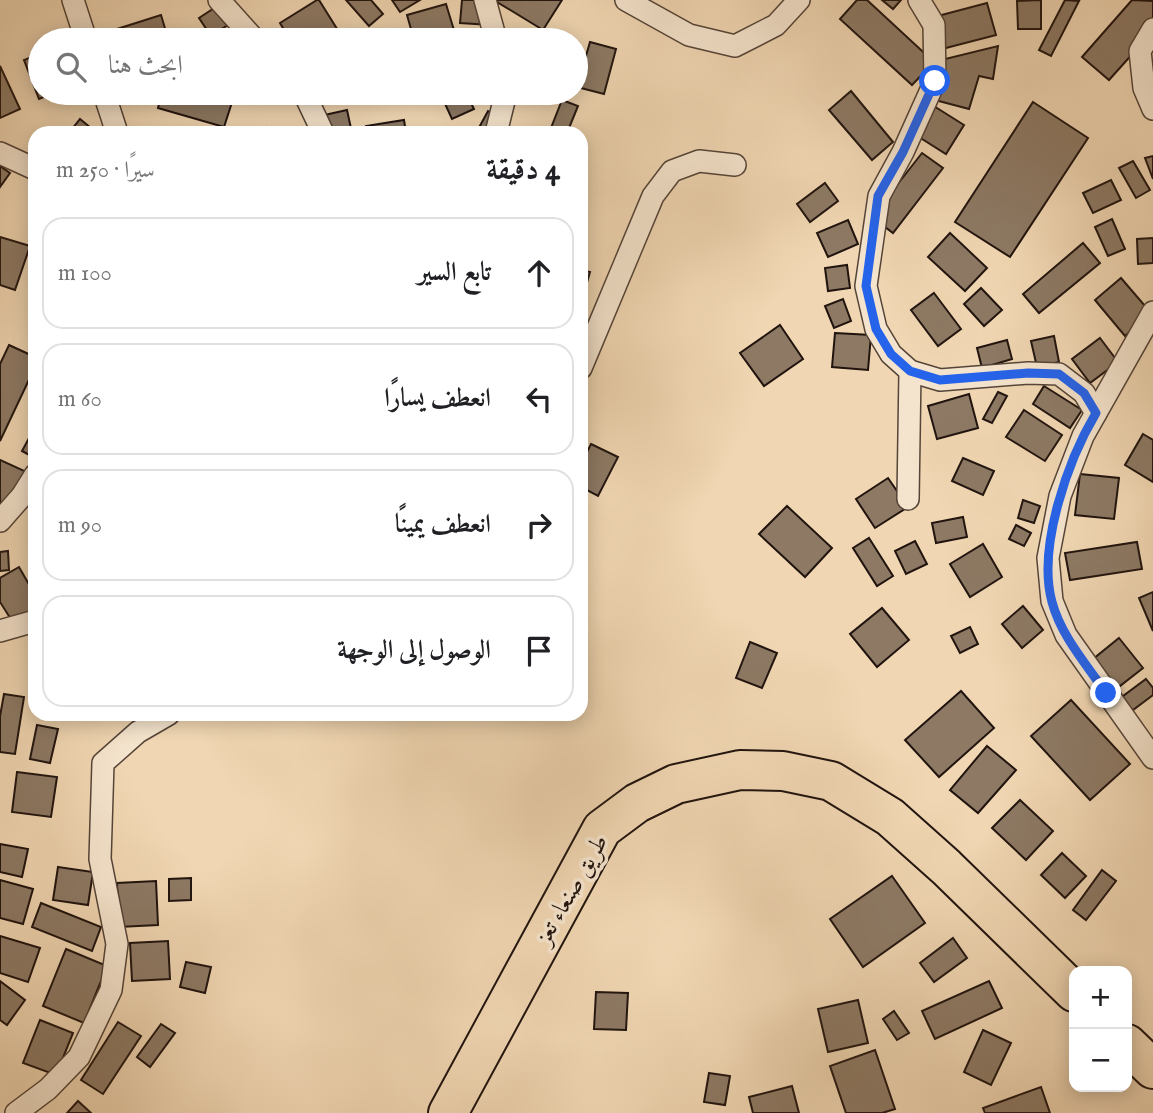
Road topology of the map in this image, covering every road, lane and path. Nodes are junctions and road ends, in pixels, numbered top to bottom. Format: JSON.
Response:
{"nodes":[{"id":1,"x":73,"y":0,"type":"edge"},
{"id":2,"x":219,"y":0,"type":"edge"},
{"id":3,"x":485,"y":0,"type":"edge"},
{"id":4,"x":626,"y":0,"type":"edge"},
{"id":5,"x":799,"y":0,"type":"edge"},
{"id":6,"x":919,"y":0,"type":"edge"},
{"id":7,"x":82,"y":28,"type":"edge"},
{"id":8,"x":244,"y":28,"type":"edge"},
{"id":9,"x":493,"y":28,"type":"edge"},
{"id":10,"x":1153,"y":29,"type":"edge"},
{"id":11,"x":108,"y":105,"type":"edge"},
{"id":12,"x":310,"y":105,"type":"edge"},
{"id":13,"x":503,"y":105,"type":"edge"},
{"id":14,"x":1153,"y":109,"type":"edge"},
{"id":15,"x":115,"y":126,"type":"edge"},
{"id":16,"x":320,"y":126,"type":"edge"},
{"id":17,"x":498,"y":126,"type":"edge"},
{"id":18,"x":0,"y":153,"type":"edge"},
{"id":19,"x":735,"y":165,"type":"dead end"},
{"id":20,"x":28,"y":166,"type":"edge"},
{"id":21,"x":1153,"y":312,"type":"edge"},
{"id":22,"x":588,"y":351,"type":"edge"},
{"id":23,"x":910,"y":371,"type":"junction"},
{"id":24,"x":1096,"y":413,"type":"junction"},
{"id":25,"x":28,"y":486,"type":"edge"},
{"id":26,"x":908,"y":499,"type":"dead end"},
{"id":27,"x":0,"y":521,"type":"edge"},
{"id":28,"x":28,"y":623,"type":"edge"},
{"id":29,"x":0,"y":631,"type":"edge"},
{"id":30,"x":157,"y":721,"type":"edge"},
{"id":31,"x":1153,"y":758,"type":"edge"},
{"id":32,"x":1069,"y":987,"type":"edge"},
{"id":33,"x":1132,"y":1049,"type":"edge"},
{"id":34,"x":1153,"y":1069,"type":"edge"},
{"id":35,"x":16,"y":1113,"type":"edge"},
{"id":36,"x":448,"y":1113,"type":"edge"}],
"edges":[{"from":1,"to":7,"type":"street"},
{"from":2,"to":8,"type":"street"},
{"from":3,"to":9,"type":"street"},
{"from":4,"to":5,"type":"street"},
{"from":6,"to":23,"type":"street"},
{"from":10,"to":14,"type":"street"},
{"from":11,"to":15,"type":"street"},
{"from":12,"to":16,"type":"street"},
{"from":13,"to":17,"type":"street"},
{"from":18,"to":20,"type":"street"},
{"from":19,"to":22,"type":"street"},
{"from":21,"to":24,"type":"street"},
{"from":23,"to":24,"type":"street"},
{"from":23,"to":26,"type":"street"},
{"from":24,"to":31,"type":"street"},
{"from":25,"to":27,"type":"street"},
{"from":28,"to":29,"type":"street"},
{"from":30,"to":35,"type":"street"},
{"from":32,"to":36,"type":"highway","name":"طريق صنعاء تعز"},
{"from":33,"to":34,"type":"highway"}]}
